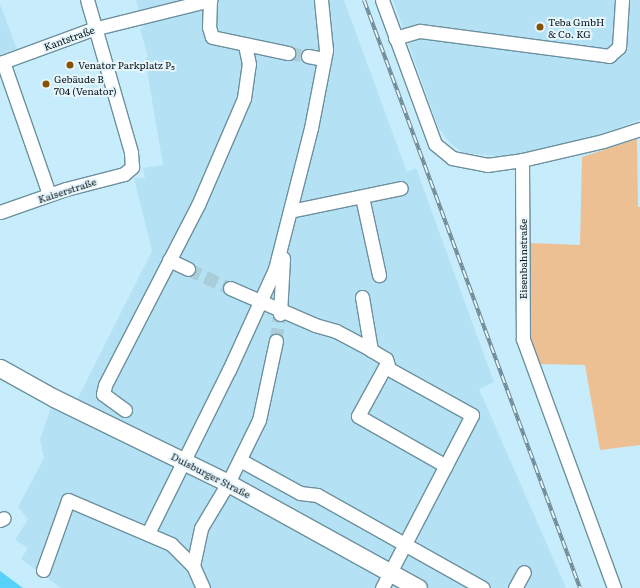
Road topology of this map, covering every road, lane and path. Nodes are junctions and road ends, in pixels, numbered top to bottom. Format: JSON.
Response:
{"nodes":[{"id":1,"x":87,"y":0,"type":"edge"},
{"id":2,"x":210,"y":0,"type":"edge"},
{"id":3,"x":321,"y":0,"type":"edge"},
{"id":4,"x":382,"y":0,"type":"edge"},
{"id":5,"x":622,"y":0,"type":"edge"},
{"id":6,"x":96,"y":28,"type":"junction"},
{"id":7,"x":395,"y":38,"type":"junction"},
{"id":8,"x":245,"y":45,"type":"junction"},
{"id":9,"x":288,"y":52,"type":"tunnel mouth"},
{"id":10,"x":308,"y":56,"type":"tunnel mouth"},
{"id":11,"x":324,"y":59,"type":"junction"},
{"id":12,"x":2,"y":63,"type":"edge"},
{"id":13,"x":640,"y":129,"type":"edge"},
{"id":14,"x":522,"y":160,"type":"junction"},
{"id":15,"x":402,"y":188,"type":"dead end"},
{"id":16,"x":49,"y":194,"type":"junction"},
{"id":17,"x":362,"y":197,"type":"junction"},
{"id":18,"x":290,"y":211,"type":"junction"},
{"id":19,"x":0,"y":212,"type":"edge"},
{"id":20,"x":284,"y":235,"type":"junction"},
{"id":21,"x":169,"y":260,"type":"junction"},
{"id":22,"x":188,"y":269,"type":"tunnel mouth"},
{"id":23,"x":379,"y":275,"type":"dead end"},
{"id":24,"x":230,"y":288,"type":"tunnel mouth"},
{"id":25,"x":362,"y":297,"type":"dead end"},
{"id":26,"x":260,"y":301,"type":"junction"},
{"id":27,"x":280,"y":312,"type":"junction"},
{"id":28,"x":276,"y":341,"type":"tunnel mouth"},
{"id":29,"x":371,"y":350,"type":"junction"},
{"id":30,"x":387,"y":363,"type":"junction"},
{"id":31,"x":0,"y":368,"type":"edge"},
{"id":32,"x":125,"y":410,"type":"dead end"},
{"id":33,"x":240,"y":460,"type":"junction"},
{"id":34,"x":185,"y":461,"type":"junction"},
{"id":35,"x":446,"y":466,"type":"junction"},
{"id":36,"x":228,"y":483,"type":"junction"},
{"id":37,"x":148,"y":533,"type":"junction"},
{"id":38,"x":405,"y":544,"type":"junction"},
{"id":39,"x":193,"y":566,"type":"junction"},
{"id":40,"x":43,"y":570,"type":"dead end"},
{"id":41,"x":524,"y":572,"type":"dead end"},
{"id":42,"x":390,"y":573,"type":"junction"},
{"id":43,"x":203,"y":588,"type":"edge"},
{"id":44,"x":382,"y":588,"type":"edge"},
{"id":45,"x":418,"y":588,"type":"edge"},
{"id":46,"x":483,"y":588,"type":"edge"},
{"id":47,"x":515,"y":588,"type":"edge"},
{"id":48,"x":614,"y":588,"type":"edge"}],
"edges":[{"from":1,"to":6,"type":"street"},
{"from":2,"to":6,"type":"street","name":"Kantstraße"},
{"from":2,"to":8,"type":"street"},
{"from":3,"to":11,"type":"street"},
{"from":4,"to":7,"type":"street"},
{"from":5,"to":7,"type":"street"},
{"from":6,"to":12,"type":"street","name":"Kantstraße"},
{"from":6,"to":16,"type":"street","name":"Kaiserstraße"},
{"from":7,"to":14,"type":"street"},
{"from":8,"to":9,"type":"street"},
{"from":8,"to":21,"type":"street"},
{"from":10,"to":11,"type":"street"},
{"from":11,"to":18,"type":"street"},
{"from":12,"to":16,"type":"street"},
{"from":13,"to":14,"type":"street"},
{"from":14,"to":48,"type":"street","name":"Eisenbahnstraße"},
{"from":15,"to":17,"type":"street"},
{"from":16,"to":19,"type":"street","name":"Kaiserstraße"},
{"from":17,"to":18,"type":"street"},
{"from":17,"to":23,"type":"street"},
{"from":18,"to":20,"type":"street"},
{"from":20,"to":26,"type":"street"},
{"from":20,"to":27,"type":"street"},
{"from":21,"to":22,"type":"street"},
{"from":21,"to":32,"type":"street"},
{"from":24,"to":26,"type":"street"},
{"from":25,"to":29,"type":"street"},
{"from":26,"to":27,"type":"street"},
{"from":26,"to":34,"type":"street"},
{"from":27,"to":29,"type":"street"},
{"from":28,"to":33,"type":"street"},
{"from":29,"to":30,"type":"street"},
{"from":30,"to":35,"type":"street"},
{"from":30,"to":35,"type":"street"},
{"from":31,"to":34,"type":"main road","name":"Duisburger Straße"},
{"from":33,"to":36,"type":"street"},
{"from":33,"to":38,"type":"street"},
{"from":34,"to":36,"type":"main road","name":"Duisburger Straße"},
{"from":34,"to":37,"type":"street"},
{"from":35,"to":38,"type":"street"},
{"from":36,"to":39,"type":"street"},
{"from":36,"to":42,"type":"main road","name":"Duisburger Straße"},
{"from":37,"to":39,"type":"street"},
{"from":37,"to":40,"type":"street"},
{"from":38,"to":42,"type":"street"},
{"from":38,"to":46,"type":"street"},
{"from":39,"to":43,"type":"street"},
{"from":41,"to":47,"type":"street"},
{"from":42,"to":44,"type":"street"},
{"from":42,"to":45,"type":"main road","name":"Duisburger Straße"}]}
